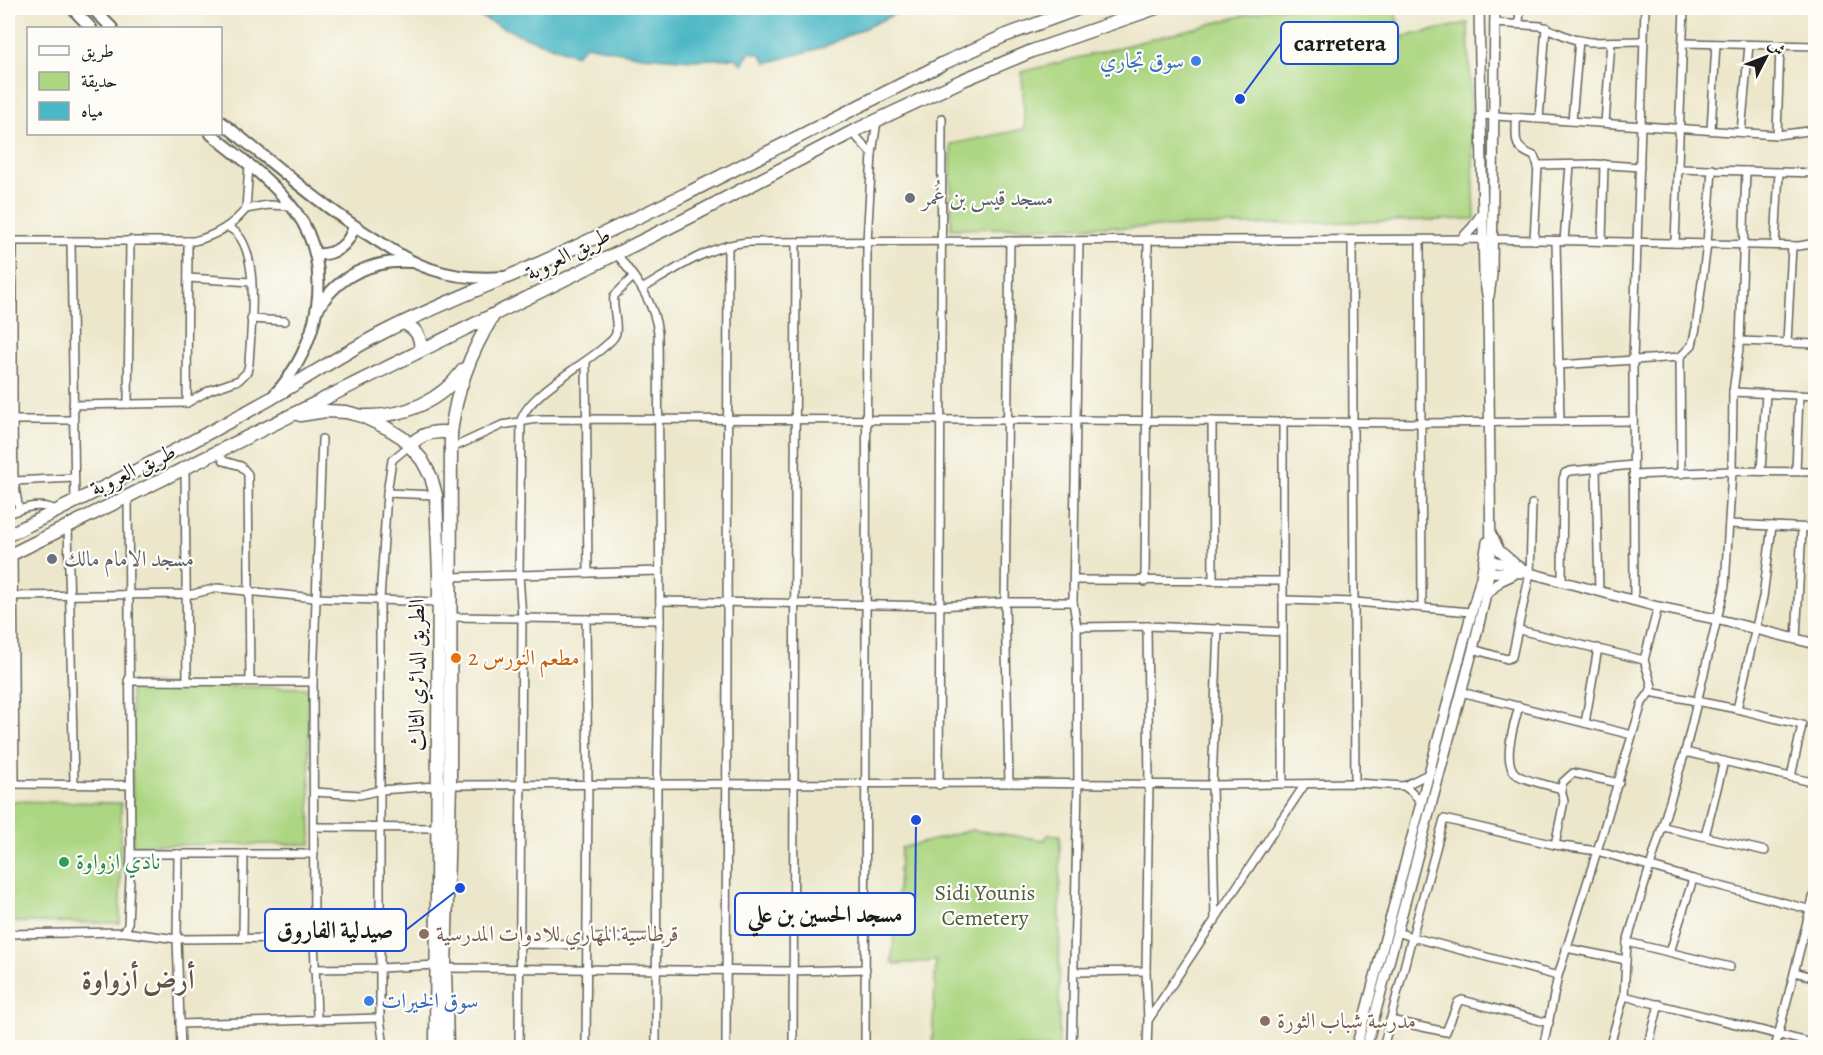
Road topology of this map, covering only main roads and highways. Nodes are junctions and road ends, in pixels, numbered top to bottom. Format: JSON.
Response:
{"nodes":[{"id":1,"x":72,"y":8,"type":"edge"},
{"id":2,"x":92,"y":8,"type":"edge"},
{"id":3,"x":1080,"y":8,"type":"edge"},
{"id":4,"x":1156,"y":8,"type":"edge"},
{"id":5,"x":90,"y":27,"type":"edge"},
{"id":6,"x":111,"y":27,"type":"edge"},
{"id":7,"x":222,"y":123,"type":"edge"},
{"id":8,"x":212,"y":135,"type":"edge"},
{"id":9,"x":354,"y":226,"type":"junction"},
{"id":10,"x":315,"y":254,"type":"junction"},
{"id":11,"x":414,"y":262,"type":"junction"},
{"id":12,"x":510,"y":276,"type":"junction"},
{"id":13,"x":315,"y":313,"type":"junction"},
{"id":14,"x":493,"y":315,"type":"junction"},
{"id":15,"x":403,"y":323,"type":"junction"},
{"id":16,"x":420,"y":351,"type":"junction"},
{"id":17,"x":467,"y":365,"type":"junction"},
{"id":18,"x":270,"y":399,"type":"junction"},
{"id":19,"x":362,"y":416,"type":"junction"},
{"id":20,"x":284,"y":419,"type":"junction"},
{"id":21,"x":451,"y":433,"type":"junction"},
{"id":22,"x":410,"y":445,"type":"junction"},
{"id":23,"x":8,"y":535,"type":"edge"},
{"id":24,"x":10,"y":555,"type":"edge"},
{"id":25,"x":444,"y":785,"type":"junction"},
{"id":26,"x":441,"y":966,"type":"junction"},
{"id":27,"x":436,"y":1047,"type":"edge"},
{"id":28,"x":447,"y":1047,"type":"edge"}],
"edges":[{"from":1,"to":5,"type":"main road"},
{"from":2,"to":6,"type":"main road"},
{"from":3,"to":12,"type":"highway","name":"طريق العروبة"},
{"from":4,"to":14,"type":"highway","name":"طريق العروبة"},
{"from":7,"to":9,"type":"main road"},
{"from":8,"to":10,"type":"main road"},
{"from":9,"to":10,"type":"main road"},
{"from":9,"to":11,"type":"main road"},
{"from":10,"to":13,"type":"main road"},
{"from":11,"to":12,"type":"main road"},
{"from":11,"to":13,"type":"main road"},
{"from":12,"to":15,"type":"highway","name":"طريق العروبة"},
{"from":13,"to":18,"type":"main road"},
{"from":14,"to":16,"type":"highway","name":"طريق العروبة"},
{"from":14,"to":17,"type":"highway","name":"الطريق الدائري الثالث"},
{"from":15,"to":16,"type":"highway"},
{"from":15,"to":18,"type":"highway","name":"طريق العروبة"},
{"from":16,"to":20,"type":"highway","name":"طريق العروبة"},
{"from":17,"to":19,"type":"highway"},
{"from":17,"to":21,"type":"highway","name":"الطريق الدائري الثالث"},
{"from":18,"to":23,"type":"highway","name":"طريق العروبة"},
{"from":19,"to":20,"type":"highway","name":"الطريق الدائري الثالث"},
{"from":19,"to":22,"type":"highway","name":"الطريق الدائري الثالث"},
{"from":20,"to":24,"type":"highway","name":"طريق العروبة"},
{"from":21,"to":22,"type":"highway"},
{"from":21,"to":25,"type":"highway","name":"الطريق الدائري الثالث"},
{"from":22,"to":25,"type":"highway","name":"الطريق الدائري الثالث"},
{"from":25,"to":26,"type":"highway","name":"الطريق الدائري الثالث"},
{"from":25,"to":26,"type":"highway","name":"الطريق الدائري الثالث"},
{"from":26,"to":27,"type":"highway","name":"الطريق الدائري الثالث"},
{"from":26,"to":28,"type":"highway","name":"الطريق الدائري الثالث"}]}
